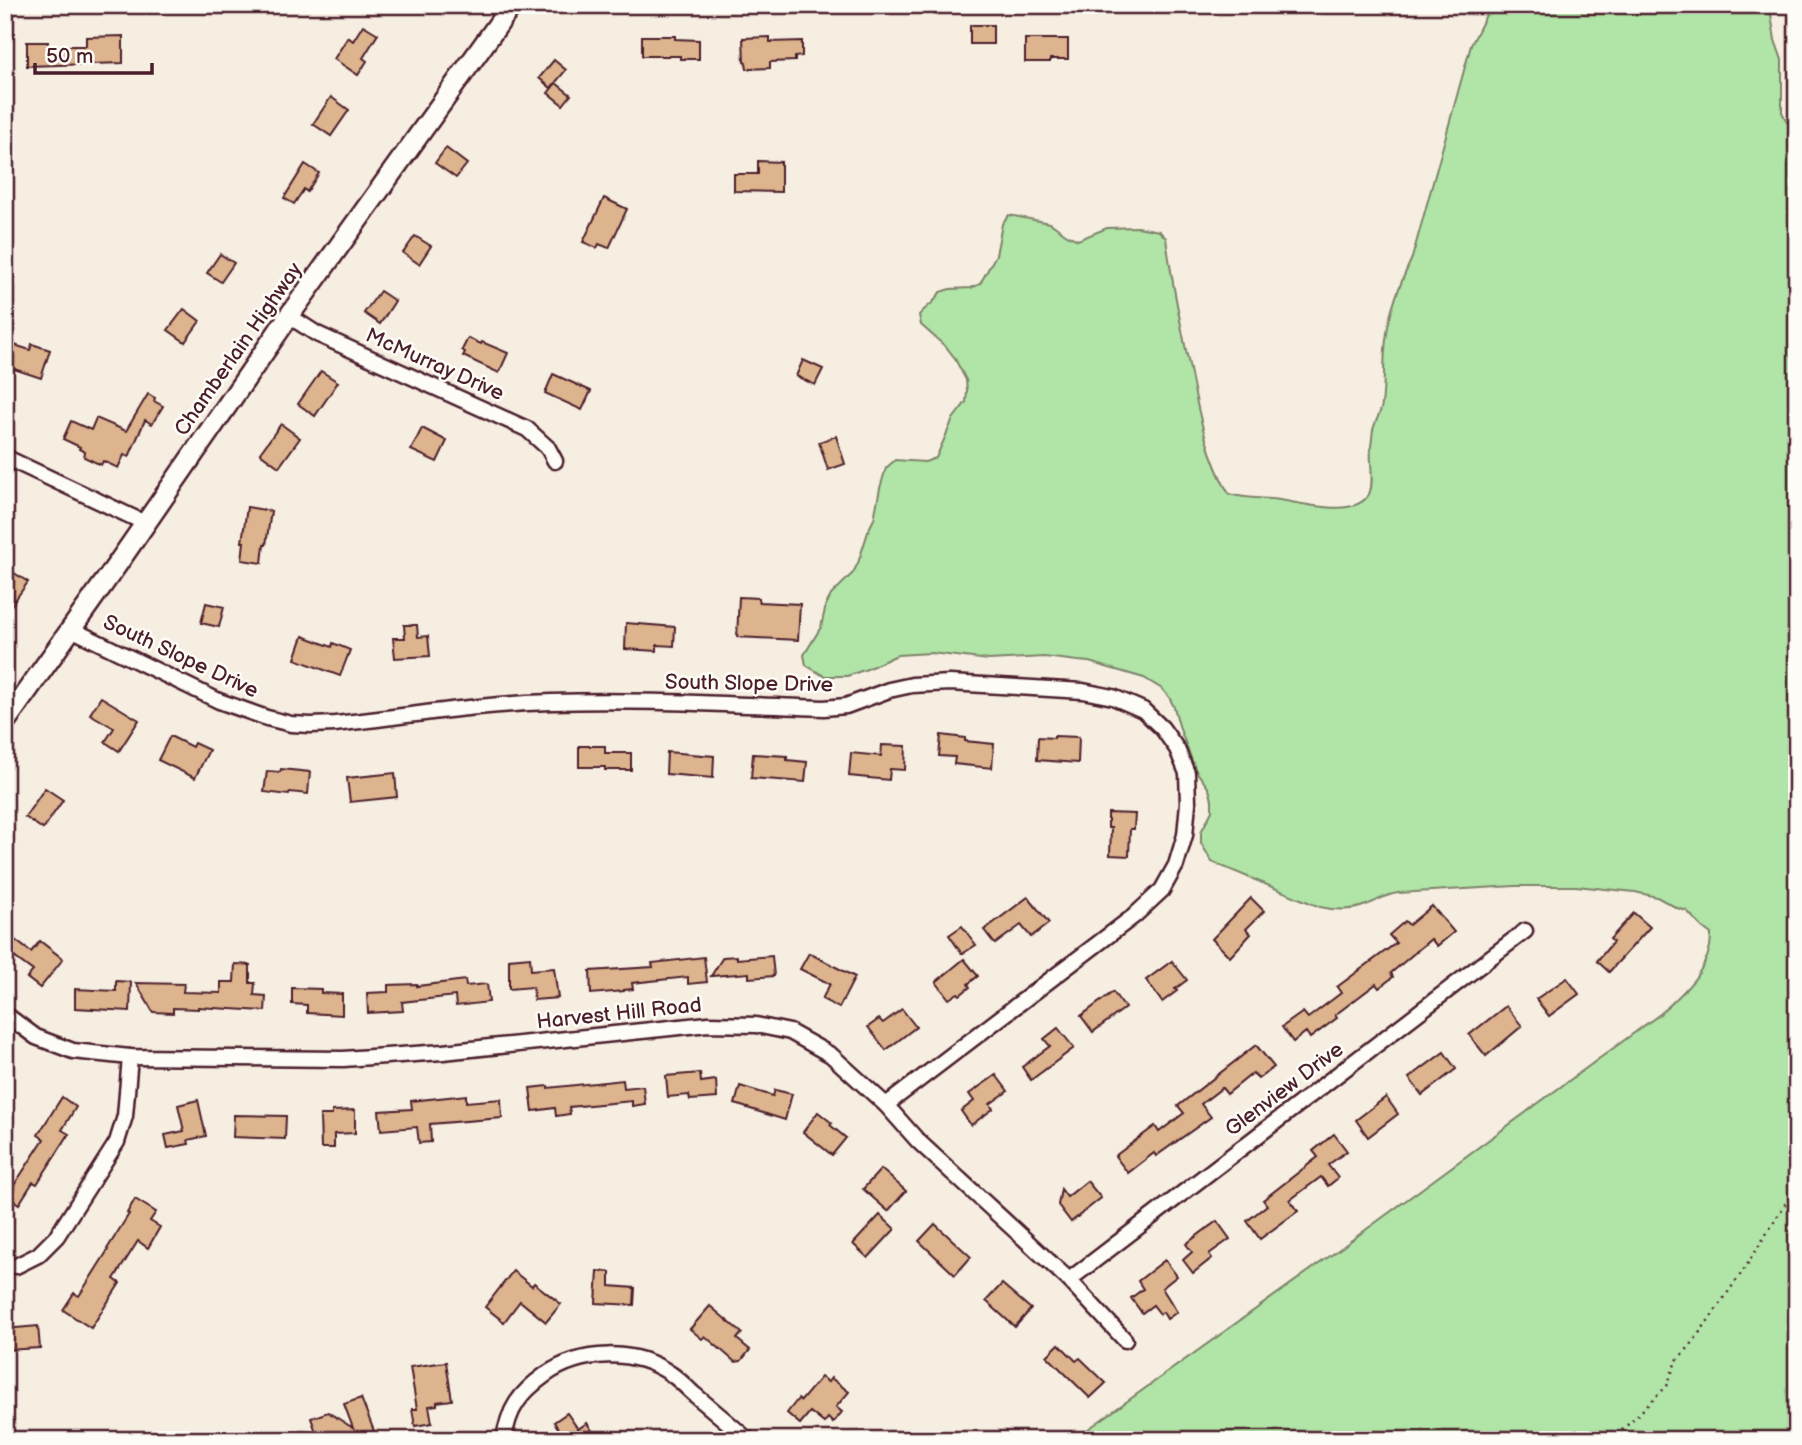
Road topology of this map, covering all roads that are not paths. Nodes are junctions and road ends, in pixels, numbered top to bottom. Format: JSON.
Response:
{"nodes":[{"id":1,"x":512,"y":5,"type":"edge"},
{"id":2,"x":289,"y":316,"type":"junction"},
{"id":3,"x":5,"y":457,"type":"edge"},
{"id":4,"x":555,"y":461,"type":"dead end"},
{"id":5,"x":145,"y":523,"type":"junction"},
{"id":6,"x":71,"y":629,"type":"junction"},
{"id":7,"x":5,"y":722,"type":"edge"},
{"id":8,"x":1525,"y":931,"type":"dead end"},
{"id":9,"x":5,"y":1014,"type":"edge"},
{"id":10,"x":130,"y":1057,"type":"junction"},
{"id":11,"x":886,"y":1105,"type":"junction"},
{"id":12,"x":16,"y":1266,"type":"dead end"},
{"id":13,"x":1069,"y":1280,"type":"junction"},
{"id":14,"x":1125,"y":1340,"type":"dead end"},
{"id":15,"x":504,"y":1440,"type":"edge"},
{"id":16,"x":748,"y":1440,"type":"edge"}],
"edges":[{"from":1,"to":2,"type":"main road","name":"Chamberlain Highway"},
{"from":2,"to":4,"type":"street","name":"McMurray Drive"},
{"from":2,"to":5,"type":"main road","name":"Chamberlain Highway"},
{"from":3,"to":5,"type":"street"},
{"from":5,"to":6,"type":"main road","name":"Chamberlain Highway"},
{"from":6,"to":7,"type":"main road","name":"Chamberlain Highway"},
{"from":6,"to":11,"type":"street","name":"South Slope Drive"},
{"from":8,"to":13,"type":"street","name":"Glenview Drive"},
{"from":9,"to":10,"type":"street","name":"Harvest Hill Road"},
{"from":10,"to":11,"type":"street","name":"Harvest Hill Road"},
{"from":10,"to":12,"type":"street"},
{"from":11,"to":13,"type":"street","name":"Harvest Hill Road"},
{"from":13,"to":14,"type":"street","name":"Harvest Hill Road"},
{"from":15,"to":16,"type":"street"}]}
